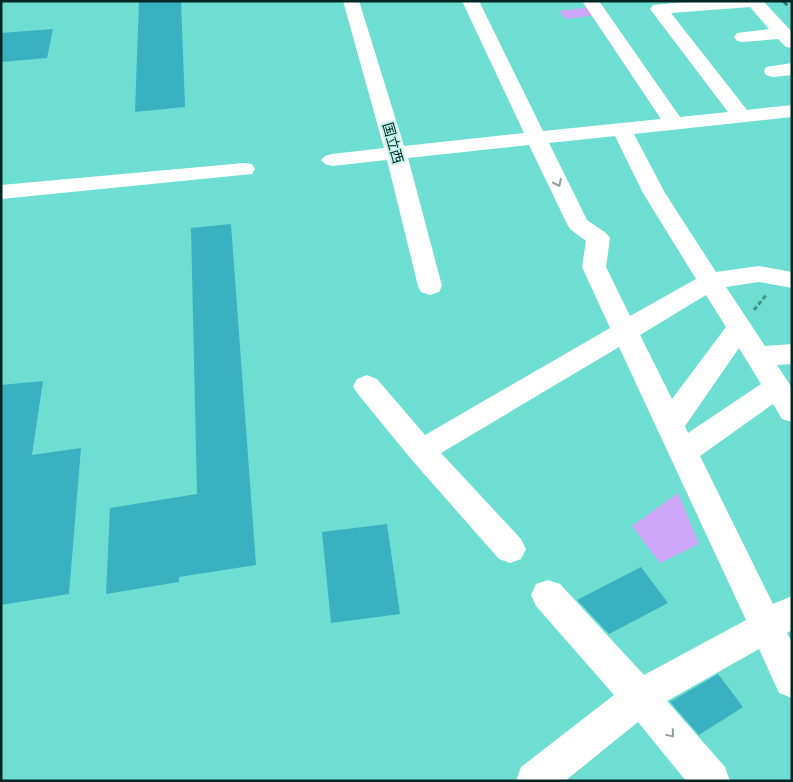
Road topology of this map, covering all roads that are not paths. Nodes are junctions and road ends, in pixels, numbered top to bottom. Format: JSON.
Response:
{"nodes":[{"id":1,"x":351,"y":1,"type":"edge"},
{"id":2,"x":470,"y":1,"type":"edge"},
{"id":3,"x":590,"y":1,"type":"edge"},
{"id":4,"x":753,"y":2,"type":"edge"},
{"id":5,"x":743,"y":37,"type":"dead end"},
{"id":6,"x":787,"y":38,"type":"edge"},
{"id":7,"x":792,"y":69,"type":"edge"},
{"id":8,"x":773,"y":71,"type":"dead end"},
{"id":9,"x":792,"y":112,"type":"edge"},
{"id":10,"x":742,"y":117,"type":"junction"},
{"id":11,"x":674,"y":123,"type":"junction"},
{"id":12,"x":622,"y":130,"type":"junction"},
{"id":13,"x":537,"y":139,"type":"junction"},
{"id":14,"x":396,"y":153,"type":"junction"},
{"id":15,"x":332,"y":160,"type":"dead end"},
{"id":16,"x":244,"y":169,"type":"dead end"},
{"id":17,"x":1,"y":192,"type":"edge"},
{"id":18,"x":792,"y":280,"type":"edge"},
{"id":19,"x":711,"y":281,"type":"junction"},
{"id":20,"x":430,"y":286,"type":"dead end"},
{"id":21,"x":740,"y":327,"type":"junction"},
{"id":22,"x":625,"y":331,"type":"junction"},
{"id":23,"x":792,"y":354,"type":"edge"},
{"id":24,"x":757,"y":356,"type":"junction"},
{"id":25,"x":366,"y":386,"type":"dead end"},
{"id":26,"x":777,"y":388,"type":"junction"},
{"id":27,"x":792,"y":411,"type":"edge"},
{"id":28,"x":676,"y":439,"type":"junction"},
{"id":29,"x":421,"y":451,"type":"junction"},
{"id":30,"x":510,"y":549,"type":"dead end"},
{"id":31,"x":548,"y":595,"type":"dead end"},
{"id":32,"x":779,"y":619,"type":"edge"},
{"id":33,"x":792,"y":680,"type":"edge"},
{"id":34,"x":640,"y":697,"type":"junction"},
{"id":35,"x":548,"y":776,"type":"edge"},
{"id":36,"x":711,"y":781,"type":"edge"}],
"edges":[{"from":1,"to":14,"type":"street","name":"国立西"},
{"from":2,"to":13,"type":"street"},
{"from":3,"to":11,"type":"street"},
{"from":4,"to":6,"type":"street"},
{"from":4,"to":10,"type":"street"},
{"from":5,"to":6,"type":"street"},
{"from":7,"to":8,"type":"street"},
{"from":9,"to":10,"type":"street"},
{"from":10,"to":11,"type":"street"},
{"from":11,"to":12,"type":"street"},
{"from":12,"to":13,"type":"street"},
{"from":12,"to":19,"type":"street"},
{"from":13,"to":14,"type":"street"},
{"from":13,"to":22,"type":"street","one_way":true},
{"from":14,"to":15,"type":"street"},
{"from":14,"to":20,"type":"street","name":"国立西"},
{"from":16,"to":17,"type":"street"},
{"from":18,"to":19,"type":"street"},
{"from":19,"to":21,"type":"street"},
{"from":19,"to":22,"type":"street"},
{"from":21,"to":24,"type":"street"},
{"from":21,"to":28,"type":"street"},
{"from":22,"to":28,"type":"street"},
{"from":22,"to":29,"type":"street"},
{"from":23,"to":24,"type":"street"},
{"from":24,"to":26,"type":"street"},
{"from":25,"to":29,"type":"street"},
{"from":26,"to":27,"type":"street"},
{"from":26,"to":28,"type":"street"},
{"from":28,"to":32,"type":"street"},
{"from":29,"to":30,"type":"street"},
{"from":31,"to":34,"type":"street"},
{"from":32,"to":33,"type":"street"},
{"from":32,"to":34,"type":"street"},
{"from":34,"to":35,"type":"street"},
{"from":34,"to":36,"type":"street","one_way":true}]}
